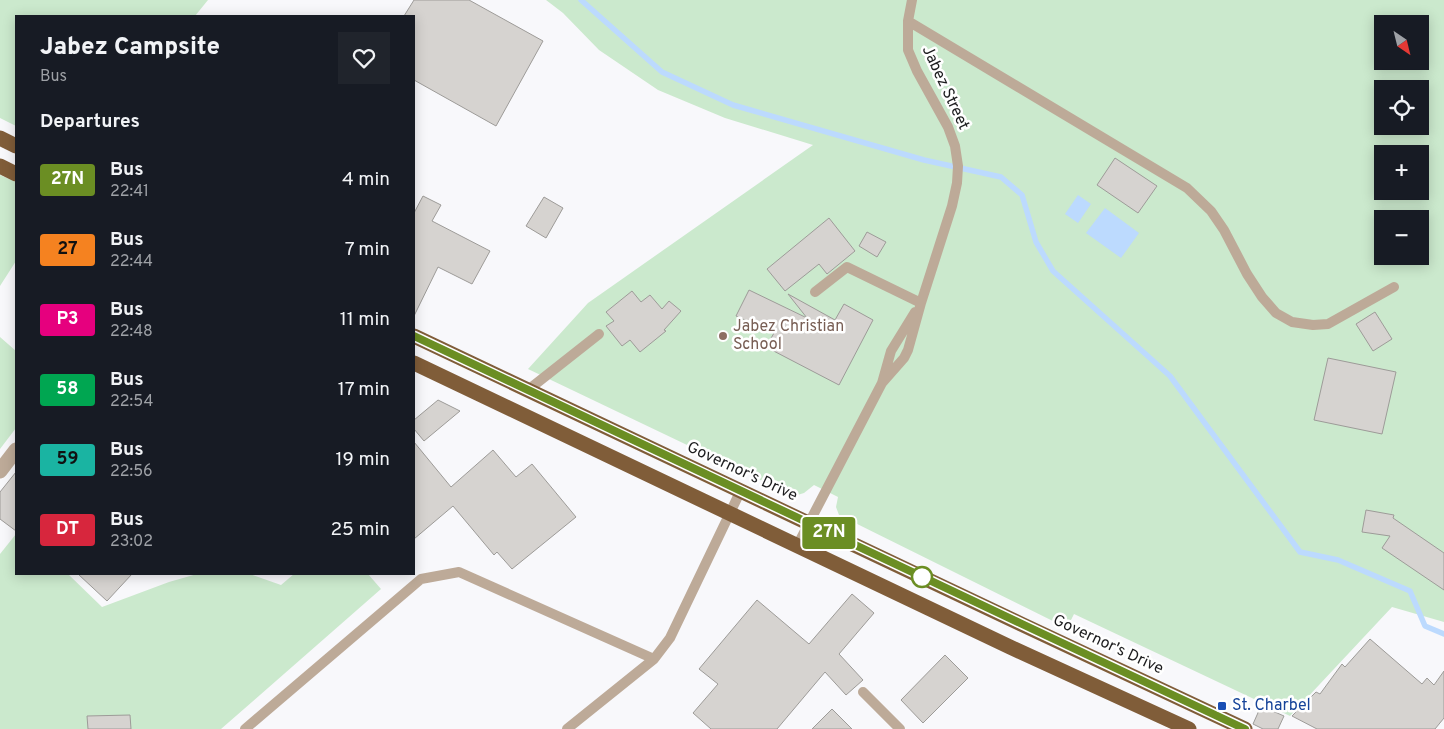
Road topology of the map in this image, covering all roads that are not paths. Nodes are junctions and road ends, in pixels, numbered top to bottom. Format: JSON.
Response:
{"nodes":[{"id":1,"x":912,"y":0,"type":"edge"},
{"id":2,"x":908,"y":21,"type":"junction"},
{"id":3,"x":0,"y":138,"type":"edge"},
{"id":4,"x":15,"y":146,"type":"edge"},
{"id":5,"x":0,"y":166,"type":"edge"},
{"id":6,"x":15,"y":174,"type":"edge"},
{"id":7,"x":1394,"y":287,"type":"dead end"},
{"id":8,"x":815,"y":292,"type":"dead end"},
{"id":9,"x":920,"y":303,"type":"junction"},
{"id":10,"x":599,"y":334,"type":"dead end"},
{"id":11,"x":415,"y":336,"type":"edge"},
{"id":12,"x":415,"y":363,"type":"edge"},
{"id":13,"x":528,"y":390,"type":"junction"},
{"id":14,"x":15,"y":451,"type":"edge"},
{"id":15,"x":0,"y":471,"type":"edge"},
{"id":16,"x":741,"y":490,"type":"junction"},
{"id":17,"x":730,"y":513,"type":"junction"},
{"id":18,"x":809,"y":523,"type":"junction"},
{"id":19,"x":798,"y":546,"type":"junction"},
{"id":20,"x":654,"y":659,"type":"junction"},
{"id":21,"x":863,"y":692,"type":"dead end"},
{"id":22,"x":244,"y":729,"type":"edge"},
{"id":23,"x":567,"y":729,"type":"edge"},
{"id":24,"x":900,"y":729,"type":"edge"},
{"id":25,"x":1189,"y":729,"type":"edge"},
{"id":26,"x":1245,"y":729,"type":"edge"}],
"edges":[{"from":1,"to":2,"type":"lane","name":"Jabez Street"},
{"from":2,"to":7,"type":"lane"},
{"from":2,"to":9,"type":"lane","name":"Jabez Street"},
{"from":3,"to":4,"type":"highway"},
{"from":5,"to":6,"type":"highway"},
{"from":8,"to":9,"type":"lane"},
{"from":9,"to":18,"type":"lane","name":"Jabez Street"},
{"from":10,"to":13,"type":"lane"},
{"from":11,"to":13,"type":"highway","name":"Governor's Drive"},
{"from":12,"to":17,"type":"highway"},
{"from":13,"to":16,"type":"highway","name":"Governor's Drive"},
{"from":14,"to":15,"type":"street"},
{"from":16,"to":17,"type":"lane"},
{"from":16,"to":18,"type":"highway","name":"Governor's Drive"},
{"from":17,"to":19,"type":"highway"},
{"from":17,"to":20,"type":"lane"},
{"from":18,"to":19,"type":"lane","name":"Jabez Street"},
{"from":18,"to":26,"type":"highway","name":"Governor's Drive"},
{"from":19,"to":25,"type":"highway"},
{"from":20,"to":22,"type":"lane"},
{"from":20,"to":23,"type":"lane"},
{"from":21,"to":24,"type":"lane"}]}
